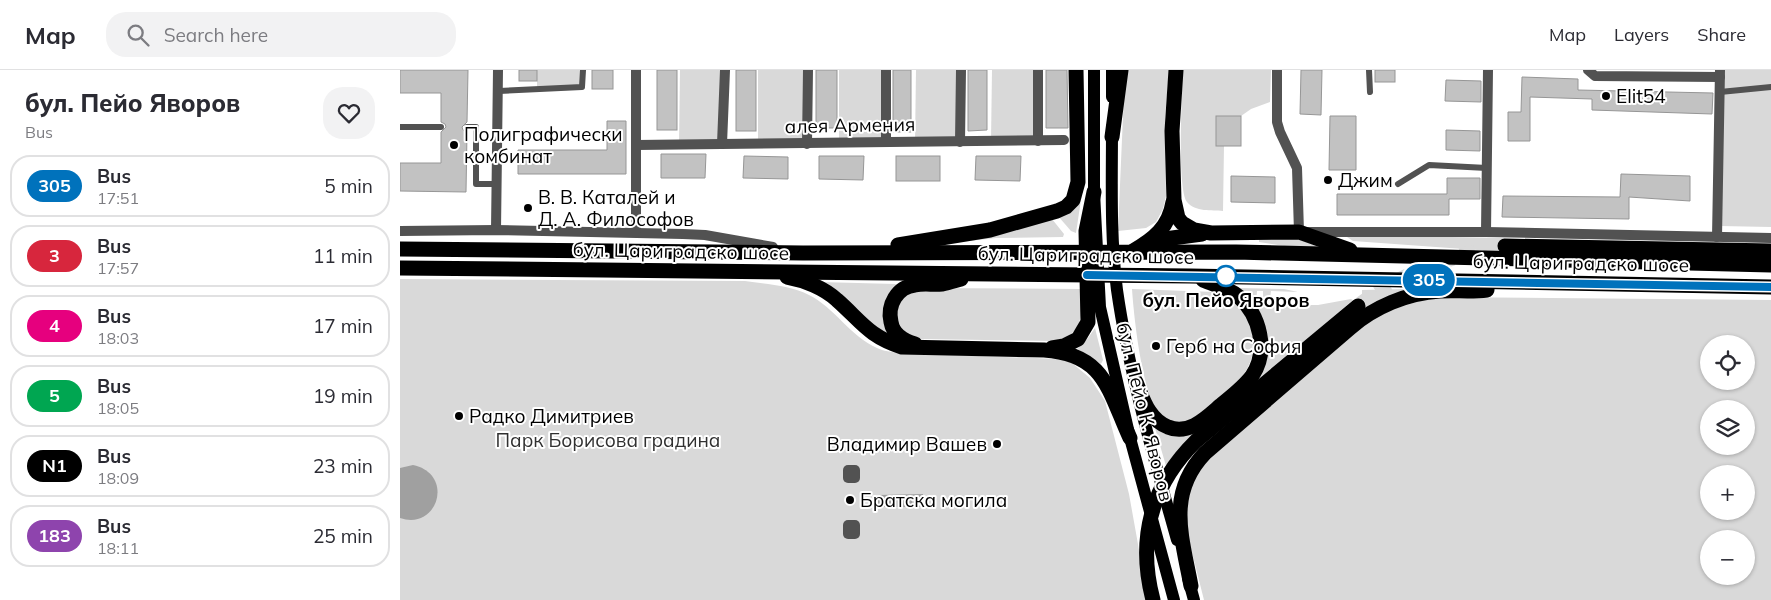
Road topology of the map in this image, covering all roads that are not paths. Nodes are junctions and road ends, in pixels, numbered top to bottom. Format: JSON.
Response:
{"nodes":[{"id":1,"x":498,"y":70,"type":"edge"},
{"id":2,"x":583,"y":70,"type":"edge"},
{"id":3,"x":636,"y":70,"type":"edge"},
{"id":4,"x":725,"y":70,"type":"edge"},
{"id":5,"x":808,"y":70,"type":"edge"},
{"id":6,"x":886,"y":70,"type":"edge"},
{"id":7,"x":961,"y":70,"type":"edge"},
{"id":8,"x":1038,"y":70,"type":"edge"},
{"id":9,"x":1076,"y":70,"type":"edge"},
{"id":10,"x":1094,"y":70,"type":"edge"},
{"id":11,"x":1112,"y":70,"type":"edge"},
{"id":12,"x":1121,"y":70,"type":"edge"},
{"id":13,"x":1176,"y":70,"type":"edge"},
{"id":14,"x":1277,"y":70,"type":"edge"},
{"id":15,"x":1369,"y":70,"type":"edge"},
{"id":16,"x":1488,"y":70,"type":"edge"},
{"id":17,"x":1588,"y":70,"type":"edge"},
{"id":18,"x":1720,"y":74,"type":"edge"},
{"id":19,"x":1771,"y":87,"type":"edge"},
{"id":20,"x":499,"y":91,"type":"junction"},
{"id":21,"x":1370,"y":92,"type":"dead end"},
{"id":22,"x":1720,"y":92,"type":"junction"},
{"id":23,"x":400,"y":127,"type":"edge"},
{"id":24,"x":441,"y":127,"type":"dead end"},
{"id":25,"x":467,"y":127,"type":"dead end"},
{"id":26,"x":1112,"y":136,"type":"junction"},
{"id":27,"x":1038,"y":140,"type":"junction"},
{"id":28,"x":1064,"y":140,"type":"dead end"},
{"id":29,"x":886,"y":142,"type":"junction"},
{"id":30,"x":960,"y":142,"type":"junction"},
{"id":31,"x":722,"y":144,"type":"junction"},
{"id":32,"x":807,"y":144,"type":"junction"},
{"id":33,"x":636,"y":145,"type":"junction"},
{"id":34,"x":1487,"y":168,"type":"junction"},
{"id":35,"x":497,"y":184,"type":"junction"},
{"id":36,"x":1398,"y":184,"type":"dead end"},
{"id":37,"x":1094,"y":192,"type":"junction"},
{"id":38,"x":1174,"y":200,"type":"junction"},
{"id":39,"x":496,"y":230,"type":"junction"},
{"id":40,"x":400,"y":231,"type":"edge"},
{"id":41,"x":636,"y":232,"type":"junction"},
{"id":42,"x":1299,"y":232,"type":"junction"},
{"id":43,"x":1486,"y":232,"type":"junction"},
{"id":44,"x":1211,"y":233,"type":"junction"},
{"id":45,"x":1717,"y":237,"type":"junction"},
{"id":46,"x":1771,"y":238,"type":"edge"},
{"id":47,"x":1150,"y":241,"type":"junction"},
{"id":48,"x":1505,"y":246,"type":"tunnel mouth"},
{"id":49,"x":400,"y":249,"type":"edge"},
{"id":50,"x":1771,"y":251,"type":"edge"},
{"id":51,"x":1132,"y":252,"type":"junction"},
{"id":52,"x":803,"y":253,"type":"junction"},
{"id":53,"x":851,"y":253,"type":"junction"},
{"id":54,"x":1367,"y":255,"type":"junction"},
{"id":55,"x":1771,"y":266,"type":"edge"},
{"id":56,"x":400,"y":268,"type":"edge"},
{"id":57,"x":761,"y":272,"type":"junction"},
{"id":58,"x":988,"y":274,"type":"junction"},
{"id":59,"x":1190,"y":276,"type":"junction"},
{"id":60,"x":1545,"y":282,"type":"junction"},
{"id":61,"x":1771,"y":287,"type":"edge"},
{"id":62,"x":1358,"y":306,"type":"tunnel mouth"},
{"id":63,"x":934,"y":348,"type":"junction"},
{"id":64,"x":1044,"y":350,"type":"junction"},
{"id":65,"x":1136,"y":382,"type":"junction"},
{"id":66,"x":1130,"y":438,"type":"junction"},
{"id":67,"x":1192,"y":593,"type":"edge"},
{"id":68,"x":1153,"y":600,"type":"edge"},
{"id":69,"x":1174,"y":600,"type":"edge"}],
"edges":[{"from":1,"to":20,"type":"street"},
{"from":2,"to":20,"type":"lane"},
{"from":3,"to":33,"type":"street"},
{"from":4,"to":31,"type":"street"},
{"from":5,"to":32,"type":"street"},
{"from":6,"to":29,"type":"street"},
{"from":7,"to":30,"type":"street"},
{"from":8,"to":27,"type":"street"},
{"from":9,"to":53,"type":"highway"},
{"from":10,"to":37,"type":"main road","name":"бул. Пейо К. Яворов"},
{"from":11,"to":26,"type":"main road","name":"бул. Пейо К. Яворов"},
{"from":12,"to":26,"type":"highway"},
{"from":13,"to":38,"type":"highway"},
{"from":14,"to":42,"type":"street"},
{"from":15,"to":21,"type":"lane"},
{"from":16,"to":34,"type":"street"},
{"from":17,"to":18,"type":"street"},
{"from":18,"to":22,"type":"street"},
{"from":19,"to":22,"type":"lane"},
{"from":20,"to":35,"type":"street"},
{"from":22,"to":45,"type":"street"},
{"from":23,"to":24,"type":"lane"},
{"from":25,"to":35,"type":"lane"},
{"from":26,"to":65,"type":"main road","name":"бул. Пейо К. Яворов"},
{"from":27,"to":28,"type":"street","name":"алея Армения"},
{"from":27,"to":30,"type":"street","name":"алея Армения"},
{"from":29,"to":30,"type":"street","name":"алея Армения"},
{"from":29,"to":32,"type":"street","name":"алея Армения"},
{"from":31,"to":32,"type":"street","name":"алея Армения"},
{"from":31,"to":33,"type":"street","name":"алея Армения"},
{"from":33,"to":41,"type":"street"},
{"from":34,"to":36,"type":"lane"},
{"from":34,"to":43,"type":"street"},
{"from":35,"to":39,"type":"street"},
{"from":37,"to":64,"type":"highway"},
{"from":37,"to":66,"type":"main road","name":"бул. Пейо К. Яворов"},
{"from":38,"to":44,"type":"highway"},
{"from":38,"to":47,"type":"highway"},
{"from":39,"to":40,"type":"street","name":"бул. Цариградско шосе"},
{"from":39,"to":41,"type":"street","name":"бул. Цариградско шосе"},
{"from":41,"to":52,"type":"street","name":"бул. Цариградско шосе"},
{"from":42,"to":43,"type":"street","name":"бул. Цариградско шосе"},
{"from":42,"to":44,"type":"highway"},
{"from":42,"to":54,"type":"highway"},
{"from":43,"to":45,"type":"street","name":"бул. Цариградско шосе"},
{"from":44,"to":47,"type":"highway"},
{"from":45,"to":46,"type":"street","name":"бул. Цариградско шосе"},
{"from":47,"to":51,"type":"highway"},
{"from":48,"to":50,"type":"highway"},
{"from":49,"to":52,"type":"highway","name":"бул. Цариградско шосе"},
{"from":51,"to":53,"type":"highway","name":"бул. Цариградско шосе"},
{"from":51,"to":54,"type":"highway","name":"бул. Цариградско шосе"},
{"from":52,"to":53,"type":"highway","name":"бул. Цариградско шосе"},
{"from":54,"to":55,"type":"highway","name":"бул. Цариградско шосе"},
{"from":56,"to":57,"type":"highway","name":"бул. Цариградско шосе"},
{"from":57,"to":58,"type":"highway","name":"бул. Цариградско шосе"},
{"from":57,"to":63,"type":"highway"},
{"from":58,"to":59,"type":"highway","name":"бул. Цариградско шосе"},
{"from":58,"to":63,"type":"highway"},
{"from":59,"to":60,"type":"highway","name":"бул. Цариградско шосе"},
{"from":59,"to":65,"type":"highway"},
{"from":60,"to":61,"type":"highway","name":"бул. Цариградско шосе"},
{"from":60,"to":67,"type":"highway"},
{"from":62,"to":68,"type":"highway"},
{"from":63,"to":64,"type":"highway"},
{"from":64,"to":66,"type":"highway"},
{"from":65,"to":67,"type":"main road","name":"бул. Пейо К. Яворов"},
{"from":66,"to":69,"type":"main road","name":"бул. Пейо К. Яворов"}]}
